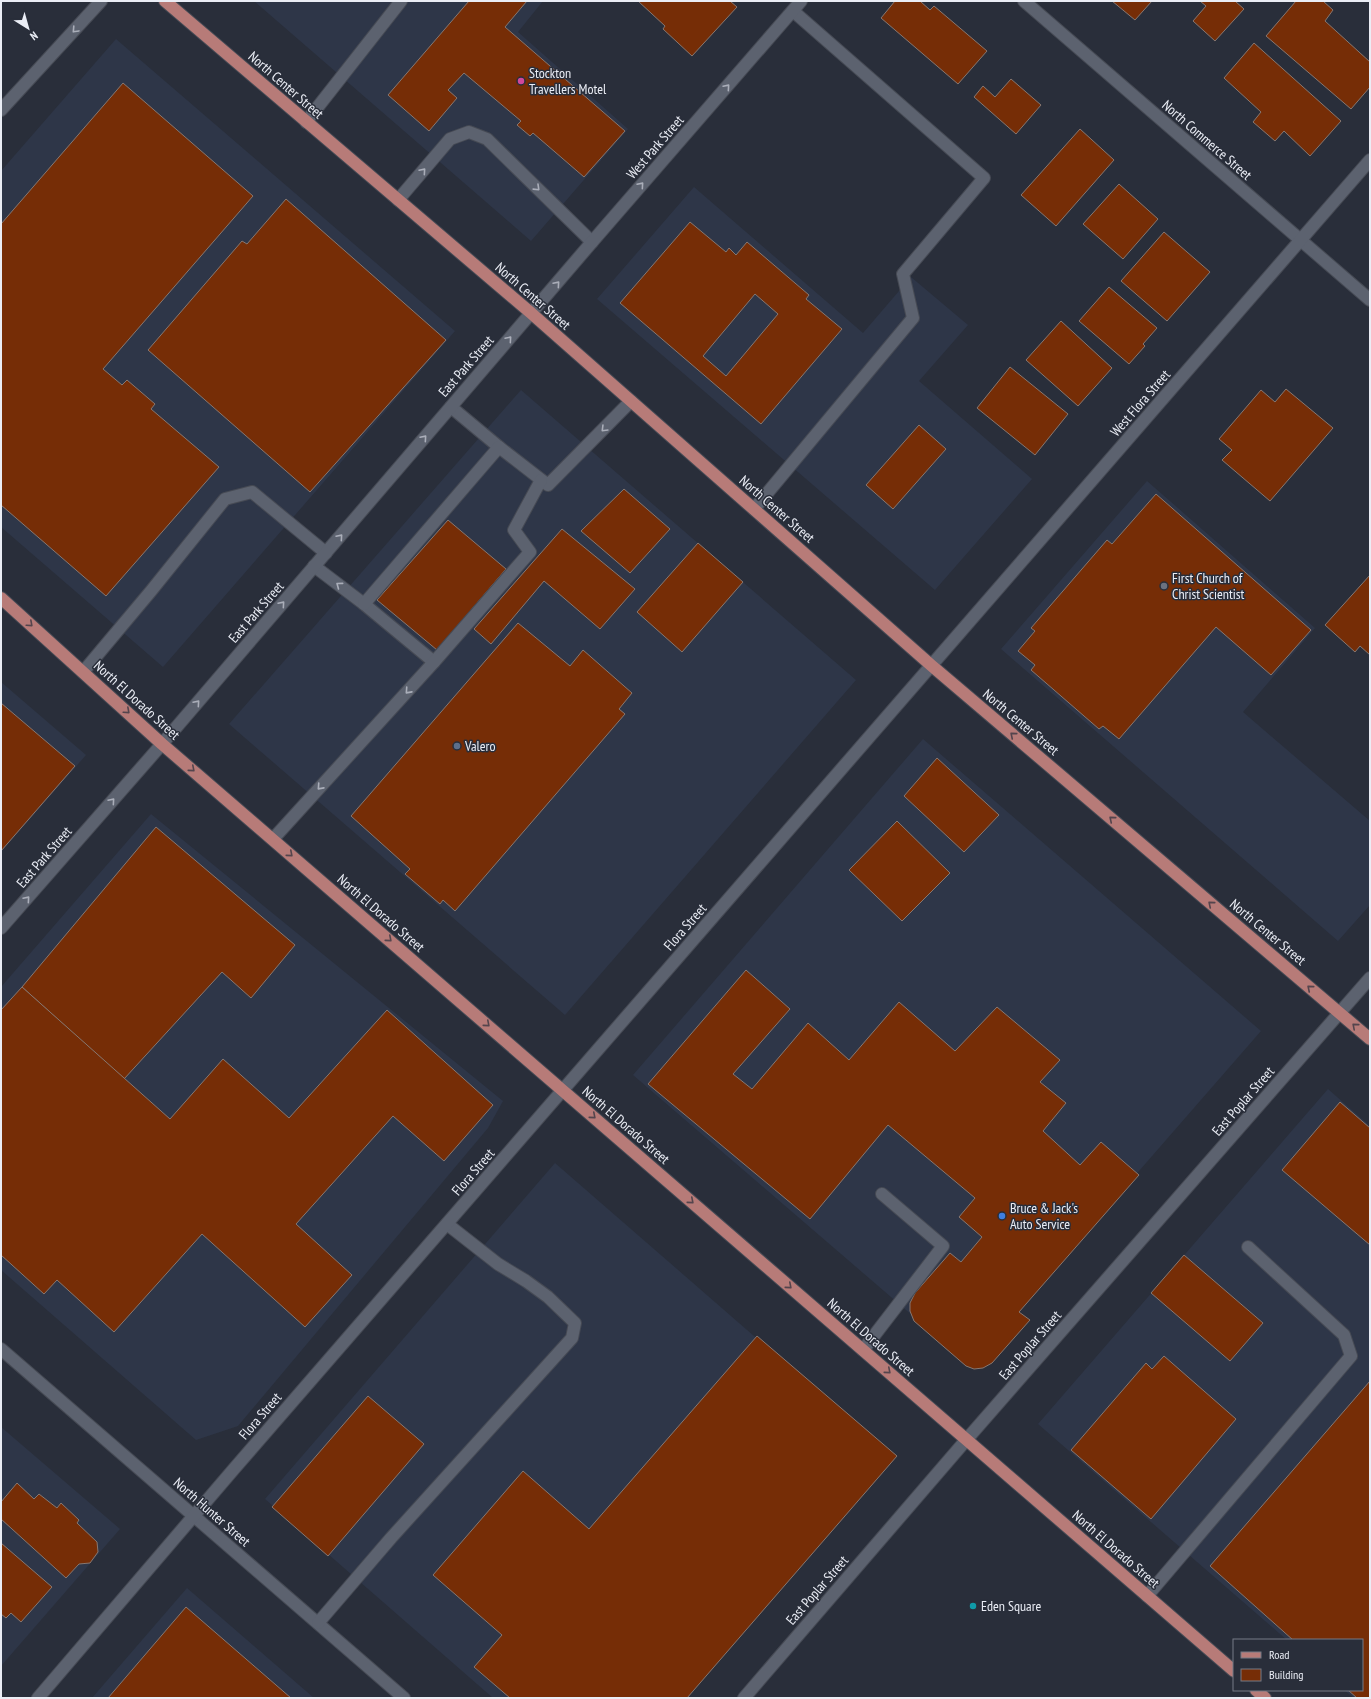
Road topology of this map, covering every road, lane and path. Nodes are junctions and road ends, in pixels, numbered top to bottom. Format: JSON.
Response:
{"nodes":[{"id":1,"x":101,"y":1,"type":"edge"},
{"id":2,"x":164,"y":1,"type":"edge"},
{"id":3,"x":401,"y":1,"type":"edge"},
{"id":4,"x":802,"y":1,"type":"edge"},
{"id":5,"x":1024,"y":1,"type":"edge"},
{"id":6,"x":793,"y":11,"type":"junction"},
{"id":7,"x":1,"y":110,"type":"edge"},
{"id":8,"x":306,"y":122,"type":"junction"},
{"id":9,"x":1370,"y":160,"type":"edge"},
{"id":10,"x":398,"y":200,"type":"junction"},
{"id":11,"x":1300,"y":240,"type":"junction"},
{"id":12,"x":592,"y":242,"type":"junction"},
{"id":13,"x":1370,"y":300,"type":"edge"},
{"id":14,"x":531,"y":313,"type":"junction"},
{"id":15,"x":631,"y":401,"type":"junction"},
{"id":16,"x":451,"y":407,"type":"junction"},
{"id":17,"x":499,"y":447,"type":"junction"},
{"id":18,"x":545,"y":482,"type":"junction"},
{"id":19,"x":754,"y":509,"type":"junction"},
{"id":20,"x":326,"y":553,"type":"junction"},
{"id":21,"x":314,"y":566,"type":"junction"},
{"id":22,"x":1,"y":598,"type":"edge"},
{"id":23,"x":364,"y":604,"type":"junction"},
{"id":24,"x":434,"y":662,"type":"junction"},
{"id":25,"x":932,"y":666,"type":"junction"},
{"id":26,"x":83,"y":672,"type":"junction"},
{"id":27,"x":162,"y":744,"type":"junction"},
{"id":28,"x":273,"y":839,"type":"junction"},
{"id":29,"x":1,"y":928,"type":"edge"},
{"id":30,"x":1370,"y":978,"type":"edge"},
{"id":31,"x":1340,"y":1013,"type":"junction"},
{"id":32,"x":1370,"y":1039,"type":"edge"},
{"id":33,"x":563,"y":1090,"type":"junction"},
{"id":34,"x":882,"y":1194,"type":"dead end"},
{"id":35,"x":447,"y":1224,"type":"junction"},
{"id":36,"x":1248,"y":1247,"type":"dead end"},
{"id":37,"x":1,"y":1349,"type":"edge"},
{"id":38,"x":863,"y":1350,"type":"junction"},
{"id":39,"x":967,"y":1440,"type":"junction"},
{"id":40,"x":194,"y":1517,"type":"junction"},
{"id":41,"x":1147,"y":1596,"type":"junction"},
{"id":42,"x":318,"y":1623,"type":"junction"},
{"id":43,"x":1233,"y":1670,"type":"edge"},
{"id":44,"x":1257,"y":1691,"type":"edge"},
{"id":45,"x":38,"y":1698,"type":"edge"},
{"id":46,"x":404,"y":1698,"type":"edge"},
{"id":47,"x":744,"y":1698,"type":"edge"},
{"id":48,"x":1265,"y":1698,"type":"edge"}],
"edges":[{"from":1,"to":7,"type":"street","one_way":true},
{"from":2,"to":8,"type":"main road","name":"North Center Street"},
{"from":3,"to":8,"type":"street"},
{"from":4,"to":6,"type":"street","name":"West Park Street"},
{"from":5,"to":11,"type":"street","name":"North Commerce Street"},
{"from":12,"to":6,"type":"street","name":"West Park Street","one_way":true},
{"from":6,"to":19,"type":"street"},
{"from":8,"to":10,"type":"main road","name":"North Center Street"},
{"from":9,"to":11,"type":"street","name":"West Flora Street"},
{"from":10,"to":12,"type":"street","one_way":true},
{"from":10,"to":14,"type":"main road","name":"North Center Street"},
{"from":11,"to":13,"type":"street","name":"North Commerce Street"},
{"from":11,"to":25,"type":"street","name":"West Flora Street"},
{"from":14,"to":12,"type":"street","name":"West Park Street","one_way":true},
{"from":14,"to":15,"type":"main road","name":"North Center Street"},
{"from":16,"to":14,"type":"street","name":"East Park Street","one_way":true},
{"from":15,"to":18,"type":"street","one_way":true},
{"from":15,"to":19,"type":"main road","name":"North Center Street"},
{"from":16,"to":17,"type":"street"},
{"from":20,"to":16,"type":"street","name":"East Park Street","one_way":true},
{"from":17,"to":18,"type":"street"},
{"from":17,"to":23,"type":"street"},
{"from":18,"to":24,"type":"street"},
{"from":19,"to":25,"type":"main road","name":"North Center Street"},
{"from":20,"to":21,"type":"street","name":"East Park Street"},
{"from":20,"to":26,"type":"street"},
{"from":23,"to":21,"type":"street","one_way":true},
{"from":27,"to":21,"type":"street","name":"East Park Street","one_way":true},
{"from":22,"to":26,"type":"main road","name":"North El Dorado Street","one_way":true},
{"from":23,"to":24,"type":"street"},
{"from":24,"to":28,"type":"street","one_way":true},
{"from":31,"to":25,"type":"main road","name":"North Center Street","one_way":true},
{"from":25,"to":33,"type":"street","name":"Flora Street"},
{"from":26,"to":27,"type":"main road","name":"North El Dorado Street","one_way":true},
{"from":27,"to":28,"type":"main road","name":"North El Dorado Street","one_way":true},
{"from":29,"to":27,"type":"street","name":"East Park Street","one_way":true},
{"from":28,"to":33,"type":"main road","name":"North El Dorado Street","one_way":true},
{"from":30,"to":31,"type":"street","name":"East Poplar Street"},
{"from":32,"to":31,"type":"main road","name":"North Center Street","one_way":true},
{"from":31,"to":39,"type":"street","name":"East Poplar Street"},
{"from":33,"to":35,"type":"street","name":"Flora Street"},
{"from":33,"to":38,"type":"main road","name":"North El Dorado Street","one_way":true},
{"from":34,"to":38,"type":"street"},
{"from":35,"to":40,"type":"street","name":"Flora Street"},
{"from":35,"to":42,"type":"street"},
{"from":36,"to":41,"type":"street"},
{"from":37,"to":40,"type":"street","name":"North Hunter Street"},
{"from":38,"to":39,"type":"main road","name":"North El Dorado Street","one_way":true},
{"from":39,"to":41,"type":"main road","name":"North El Dorado Street"},
{"from":39,"to":47,"type":"street","name":"East Poplar Street"},
{"from":40,"to":42,"type":"street","name":"North Hunter Street"},
{"from":40,"to":45,"type":"street","name":"Flora Street"},
{"from":41,"to":43,"type":"main road","name":"North El Dorado Street"},
{"from":42,"to":46,"type":"street","name":"North Hunter Street"},
{"from":44,"to":48,"type":"main road"}]}
